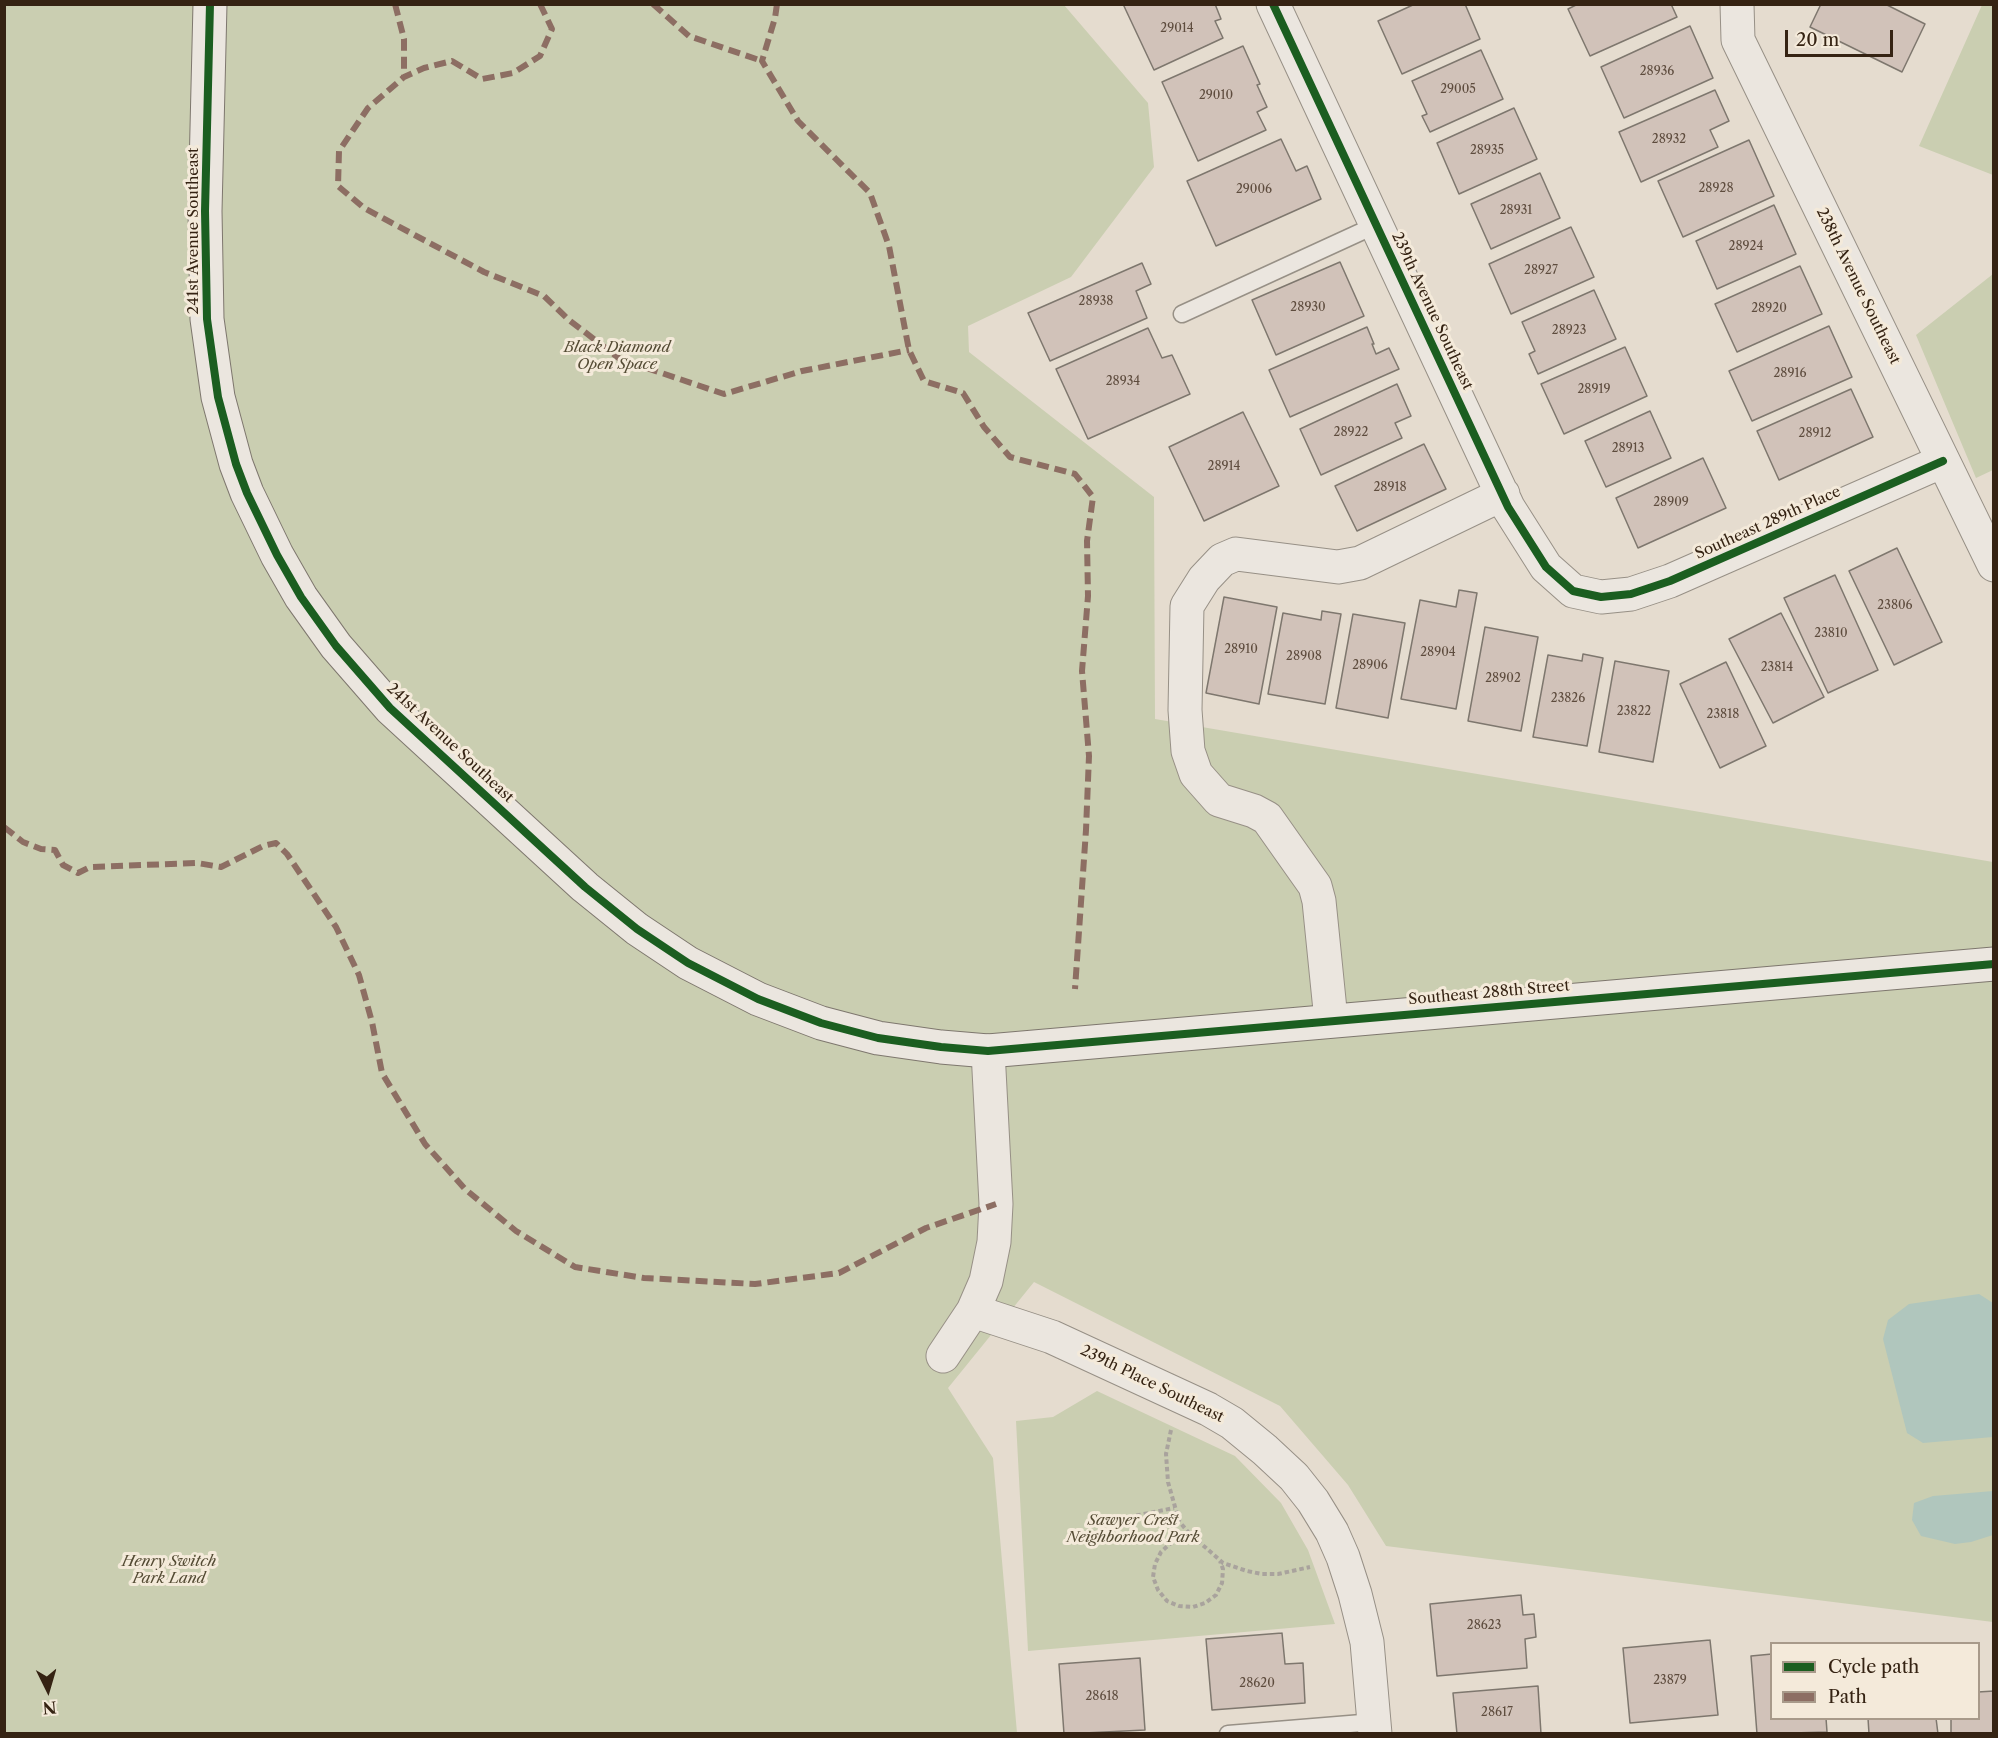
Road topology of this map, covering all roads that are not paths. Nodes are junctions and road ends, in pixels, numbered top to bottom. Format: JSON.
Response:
{"nodes":[{"id":1,"x":210,"y":4,"type":"edge"},
{"id":2,"x":1273,"y":4,"type":"edge"},
{"id":3,"x":1737,"y":4,"type":"edge"},
{"id":4,"x":1376,"y":225,"type":"junction"},
{"id":5,"x":1182,"y":314,"type":"dead end"},
{"id":6,"x":1943,"y":461,"type":"junction"},
{"id":7,"x":1503,"y":494,"type":"junction"},
{"id":8,"x":1994,"y":565,"type":"edge"},
{"id":9,"x":1601,"y":597,"type":"joint"},
{"id":10,"x":1994,"y":964,"type":"edge"},
{"id":11,"x":1331,"y":1020,"type":"junction"},
{"id":12,"x":988,"y":1050,"type":"junction"},
{"id":13,"x":973,"y":1311,"type":"junction"},
{"id":14,"x":943,"y":1356,"type":"dead end"},
{"id":15,"x":1374,"y":1728,"type":"edge"},
{"id":16,"x":1228,"y":1734,"type":"edge"}],
"edges":[{"from":1,"to":12,"type":"street","name":"241st Avenue Southeast"},
{"from":2,"to":4,"type":"street","name":"239th Avenue Southeast"},
{"from":3,"to":6,"type":"street","name":"238th Avenue Southeast"},
{"from":4,"to":5,"type":"lane"},
{"from":4,"to":7,"type":"street","name":"239th Avenue Southeast"},
{"from":6,"to":8,"type":"street","name":"238th Avenue Southeast"},
{"from":6,"to":9,"type":"street","name":"Southeast 289th Place"},
{"from":7,"to":9,"type":"street","name":"239th Avenue Southeast"},
{"from":7,"to":11,"type":"street"},
{"from":10,"to":11,"type":"street","name":"Southeast 288th Street"},
{"from":11,"to":12,"type":"street","name":"Southeast 288th Street"},
{"from":12,"to":13,"type":"street"},
{"from":13,"to":14,"type":"street"},
{"from":13,"to":15,"type":"street","name":"239th Place Southeast"},
{"from":15,"to":16,"type":"lane"}]}
